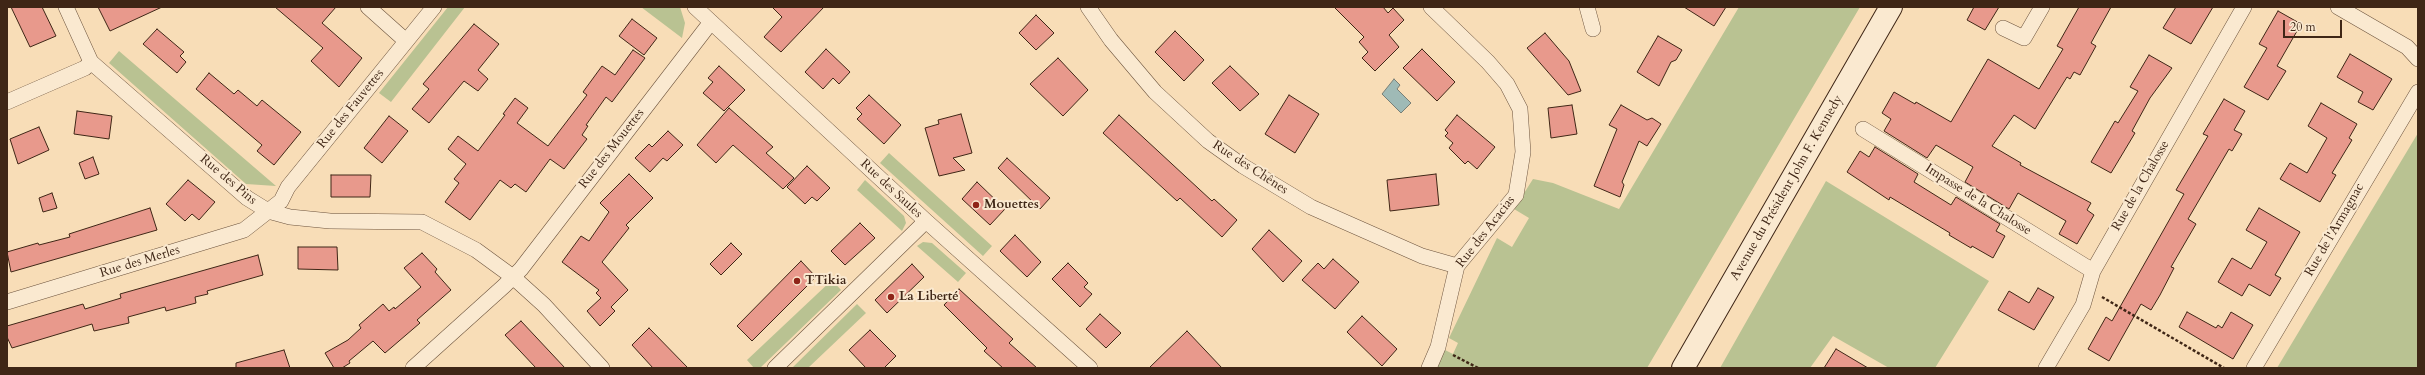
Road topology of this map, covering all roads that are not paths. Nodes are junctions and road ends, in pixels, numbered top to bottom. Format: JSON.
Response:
{"nodes":[{"id":1,"x":66,"y":7,"type":"edge"},
{"id":2,"x":368,"y":7,"type":"edge"},
{"id":3,"x":434,"y":7,"type":"edge"},
{"id":4,"x":695,"y":7,"type":"edge"},
{"id":5,"x":1088,"y":7,"type":"edge"},
{"id":6,"x":1431,"y":7,"type":"edge"},
{"id":7,"x":1587,"y":7,"type":"edge"},
{"id":8,"x":1891,"y":7,"type":"edge"},
{"id":9,"x":2042,"y":7,"type":"edge"},
{"id":10,"x":2244,"y":7,"type":"edge"},
{"id":11,"x":2338,"y":7,"type":"edge"},
{"id":12,"x":711,"y":22,"type":"junction"},
{"id":13,"x":2003,"y":28,"type":"dead end"},
{"id":14,"x":1593,"y":29,"type":"dead end"},
{"id":15,"x":406,"y":41,"type":"junction"},
{"id":16,"x":2418,"y":59,"type":"edge"},
{"id":17,"x":92,"y":62,"type":"junction"},
{"id":18,"x":2418,"y":92,"type":"edge"},
{"id":19,"x":7,"y":102,"type":"edge"},
{"id":20,"x":1863,"y":129,"type":"dead end"},
{"id":21,"x":268,"y":211,"type":"junction"},
{"id":22,"x":926,"y":221,"type":"junction"},
{"id":23,"x":1457,"y":266,"type":"junction"},
{"id":24,"x":2093,"y":271,"type":"junction"},
{"id":25,"x":513,"y":277,"type":"junction"},
{"id":26,"x":7,"y":302,"type":"edge"},
{"id":27,"x":413,"y":368,"type":"edge"},
{"id":28,"x":602,"y":368,"type":"edge"},
{"id":29,"x":775,"y":368,"type":"edge"},
{"id":30,"x":1090,"y":368,"type":"edge"},
{"id":31,"x":1429,"y":368,"type":"edge"},
{"id":32,"x":1683,"y":368,"type":"edge"},
{"id":33,"x":2046,"y":368,"type":"edge"},
{"id":34,"x":2254,"y":368,"type":"edge"}],
"edges":[{"from":1,"to":17,"type":"street","name":"Rue des Pins"},
{"from":2,"to":15,"type":"street"},
{"from":3,"to":15,"type":"street","name":"Rue des Fauvettes"},
{"from":4,"to":12,"type":"street","name":"Rue des Saules"},
{"from":5,"to":23,"type":"street","name":"Rue des Chênes"},
{"from":6,"to":23,"type":"street","name":"Rue des Acacias"},
{"from":7,"to":14,"type":"street"},
{"from":8,"to":32,"type":"main road","name":"Avenue du Président John F. Kennedy"},
{"from":9,"to":13,"type":"street"},
{"from":10,"to":24,"type":"street","name":"Rue de la Chalosse"},
{"from":11,"to":16,"type":"street"},
{"from":12,"to":22,"type":"street","name":"Rue des Saules"},
{"from":12,"to":25,"type":"street","name":"Rue des Mouettes"},
{"from":15,"to":21,"type":"street","name":"Rue des Fauvettes"},
{"from":17,"to":19,"type":"street"},
{"from":17,"to":21,"type":"street","name":"Rue des Pins"},
{"from":18,"to":34,"type":"street","name":"Rue de l'Armagnac"},
{"from":20,"to":24,"type":"street","name":"Impasse de la Chalosse"},
{"from":21,"to":25,"type":"street","name":"Rue des Pins"},
{"from":21,"to":26,"type":"street","name":"Rue des Merles"},
{"from":22,"to":29,"type":"street"},
{"from":22,"to":30,"type":"street","name":"Rue des Saules"},
{"from":23,"to":31,"type":"street","name":"Rue des Acacias"},
{"from":24,"to":33,"type":"street","name":"Rue de la Chalosse"},
{"from":25,"to":27,"type":"street","name":"Rue des Mouettes"},
{"from":25,"to":28,"type":"street","name":"Rue des Pins"}]}
